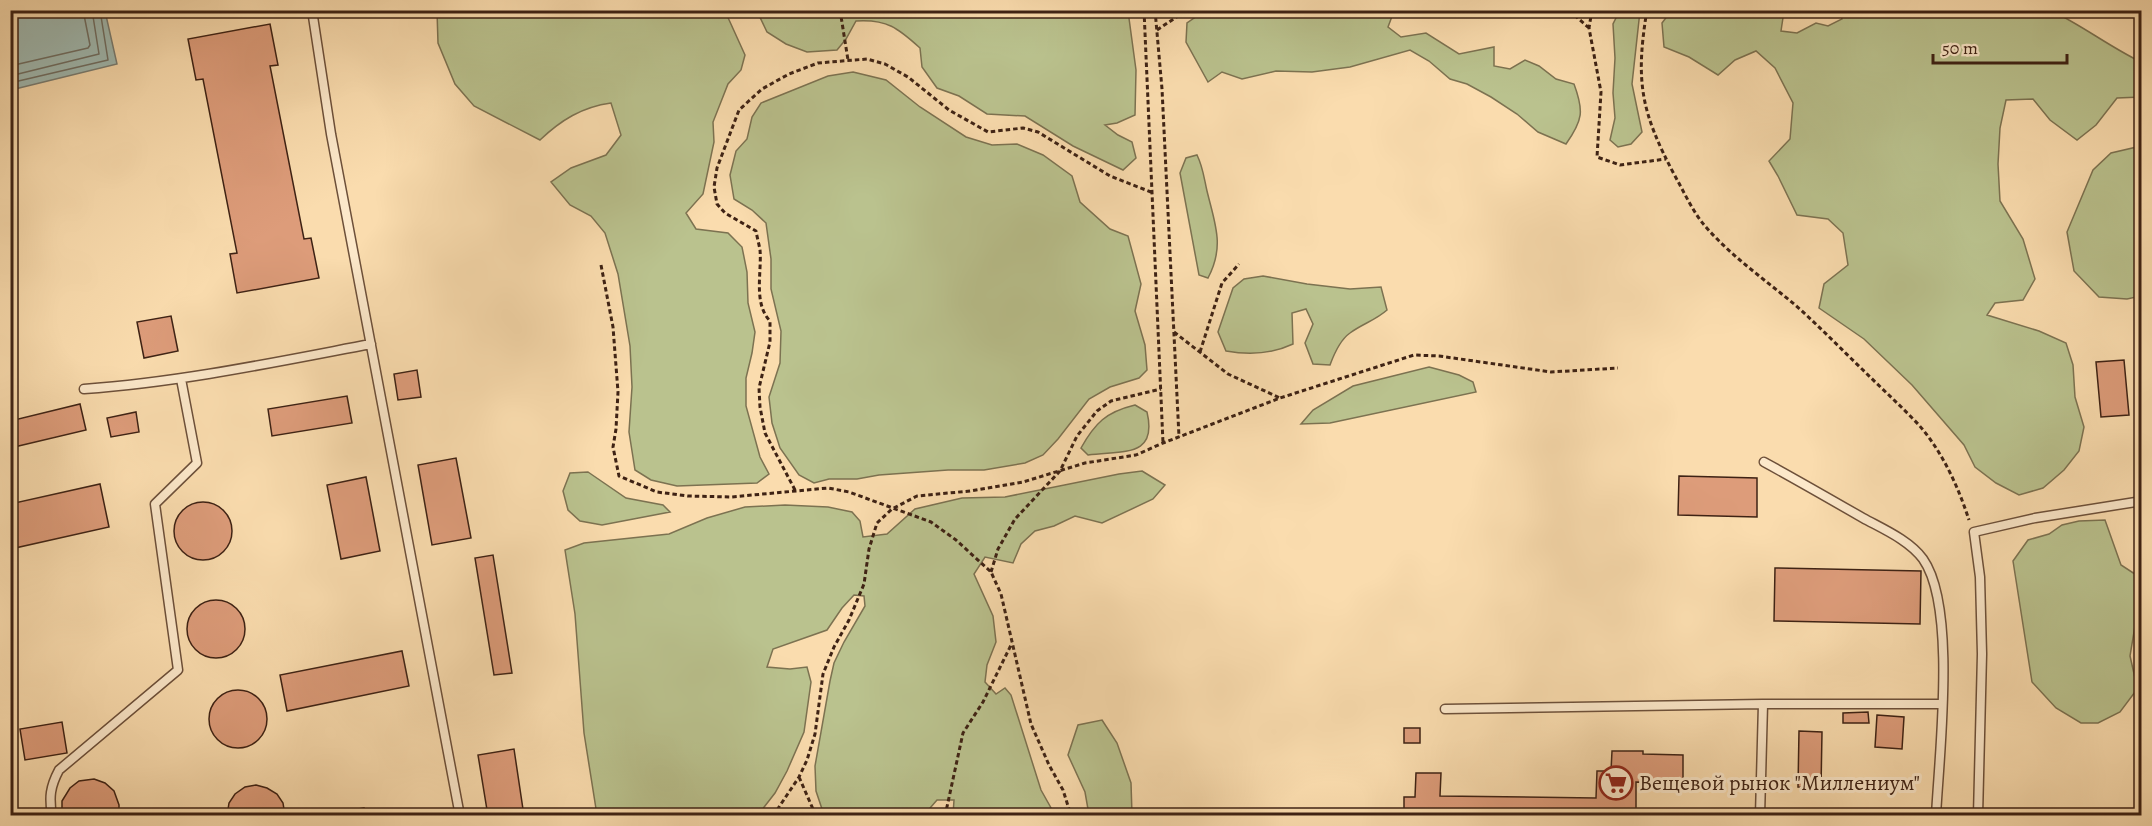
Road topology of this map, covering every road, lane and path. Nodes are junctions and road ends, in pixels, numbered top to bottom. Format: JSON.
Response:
{"nodes":[{"id":1,"x":312,"y":10,"type":"edge"},
{"id":2,"x":840,"y":10,"type":"edge"},
{"id":3,"x":1144,"y":10,"type":"edge"},
{"id":4,"x":1155,"y":10,"type":"edge"},
{"id":5,"x":1187,"y":10,"type":"edge"},
{"id":6,"x":1569,"y":10,"type":"edge"},
{"id":7,"x":1592,"y":10,"type":"edge"},
{"id":8,"x":1647,"y":10,"type":"edge"},
{"id":9,"x":2124,"y":10,"type":"edge"},
{"id":10,"x":2142,"y":19,"type":"edge"},
{"id":11,"x":1589,"y":28,"type":"junction"},
{"id":12,"x":1157,"y":30,"type":"junction"},
{"id":13,"x":848,"y":60,"type":"junction"},
{"id":14,"x":1666,"y":159,"type":"junction"},
{"id":15,"x":1151,"y":192,"type":"junction"},
{"id":16,"x":1239,"y":264,"type":"dead end"},
{"id":17,"x":601,"y":265,"type":"dead end"},
{"id":18,"x":1174,"y":332,"type":"junction"},
{"id":19,"x":371,"y":345,"type":"junction"},
{"id":20,"x":1200,"y":352,"type":"junction"},
{"id":21,"x":1618,"y":368,"type":"dead end"},
{"id":22,"x":181,"y":379,"type":"junction"},
{"id":23,"x":84,"y":389,"type":"dead end"},
{"id":24,"x":1161,"y":389,"type":"junction"},
{"id":25,"x":1280,"y":398,"type":"junction"},
{"id":26,"x":1179,"y":437,"type":"junction"},
{"id":27,"x":1163,"y":442,"type":"junction"},
{"id":28,"x":1764,"y":462,"type":"dead end"},
{"id":29,"x":1060,"y":471,"type":"junction"},
{"id":30,"x":795,"y":490,"type":"junction"},
{"id":31,"x":2142,"y":501,"type":"edge"},
{"id":32,"x":892,"y":508,"type":"junction"},
{"id":33,"x":1974,"y":532,"type":"junction"},
{"id":34,"x":991,"y":572,"type":"junction"},
{"id":35,"x":1013,"y":641,"type":"junction"},
{"id":36,"x":1763,"y":704,"type":"junction"},
{"id":37,"x":1942,"y":704,"type":"junction"},
{"id":38,"x":1445,"y":710,"type":"dead end"},
{"id":39,"x":799,"y":777,"type":"junction"},
{"id":40,"x":1069,"y":809,"type":"dead end"},
{"id":41,"x":52,"y":816,"type":"edge"},
{"id":42,"x":460,"y":816,"type":"edge"},
{"id":43,"x":773,"y":816,"type":"edge"},
{"id":44,"x":816,"y":816,"type":"edge"},
{"id":45,"x":945,"y":816,"type":"edge"},
{"id":46,"x":1760,"y":816,"type":"edge"},
{"id":47,"x":1936,"y":816,"type":"edge"},
{"id":48,"x":1978,"y":816,"type":"edge"}],
"edges":[{"from":1,"to":19,"type":"lane"},
{"from":2,"to":13,"type":"path"},
{"from":3,"to":15,"type":"path"},
{"from":4,"to":12,"type":"path"},
{"from":5,"to":12,"type":"path"},
{"from":6,"to":11,"type":"path"},
{"from":7,"to":11,"type":"path"},
{"from":8,"to":14,"type":"path"},
{"from":9,"to":10,"type":"path"},
{"from":11,"to":14,"type":"path"},
{"from":12,"to":18,"type":"path"},
{"from":13,"to":15,"type":"path"},
{"from":13,"to":30,"type":"path"},
{"from":14,"to":33,"type":"path"},
{"from":15,"to":24,"type":"path"},
{"from":16,"to":20,"type":"path"},
{"from":17,"to":30,"type":"path"},
{"from":18,"to":20,"type":"path"},
{"from":18,"to":26,"type":"path"},
{"from":19,"to":22,"type":"lane"},
{"from":19,"to":42,"type":"lane"},
{"from":20,"to":25,"type":"path"},
{"from":21,"to":25,"type":"path"},
{"from":22,"to":23,"type":"lane"},
{"from":22,"to":41,"type":"lane"},
{"from":24,"to":27,"type":"path"},
{"from":24,"to":29,"type":"path"},
{"from":25,"to":26,"type":"path"},
{"from":26,"to":27,"type":"path"},
{"from":27,"to":29,"type":"path"},
{"from":28,"to":37,"type":"lane"},
{"from":29,"to":32,"type":"path"},
{"from":29,"to":34,"type":"path"},
{"from":30,"to":32,"type":"path"},
{"from":31,"to":33,"type":"lane"},
{"from":32,"to":34,"type":"path"},
{"from":32,"to":39,"type":"path"},
{"from":33,"to":48,"type":"lane"},
{"from":34,"to":35,"type":"path"},
{"from":35,"to":40,"type":"path"},
{"from":35,"to":45,"type":"path"},
{"from":36,"to":37,"type":"lane"},
{"from":36,"to":38,"type":"lane"},
{"from":36,"to":46,"type":"lane"},
{"from":37,"to":47,"type":"lane"},
{"from":39,"to":43,"type":"path"},
{"from":39,"to":44,"type":"path"}]}
